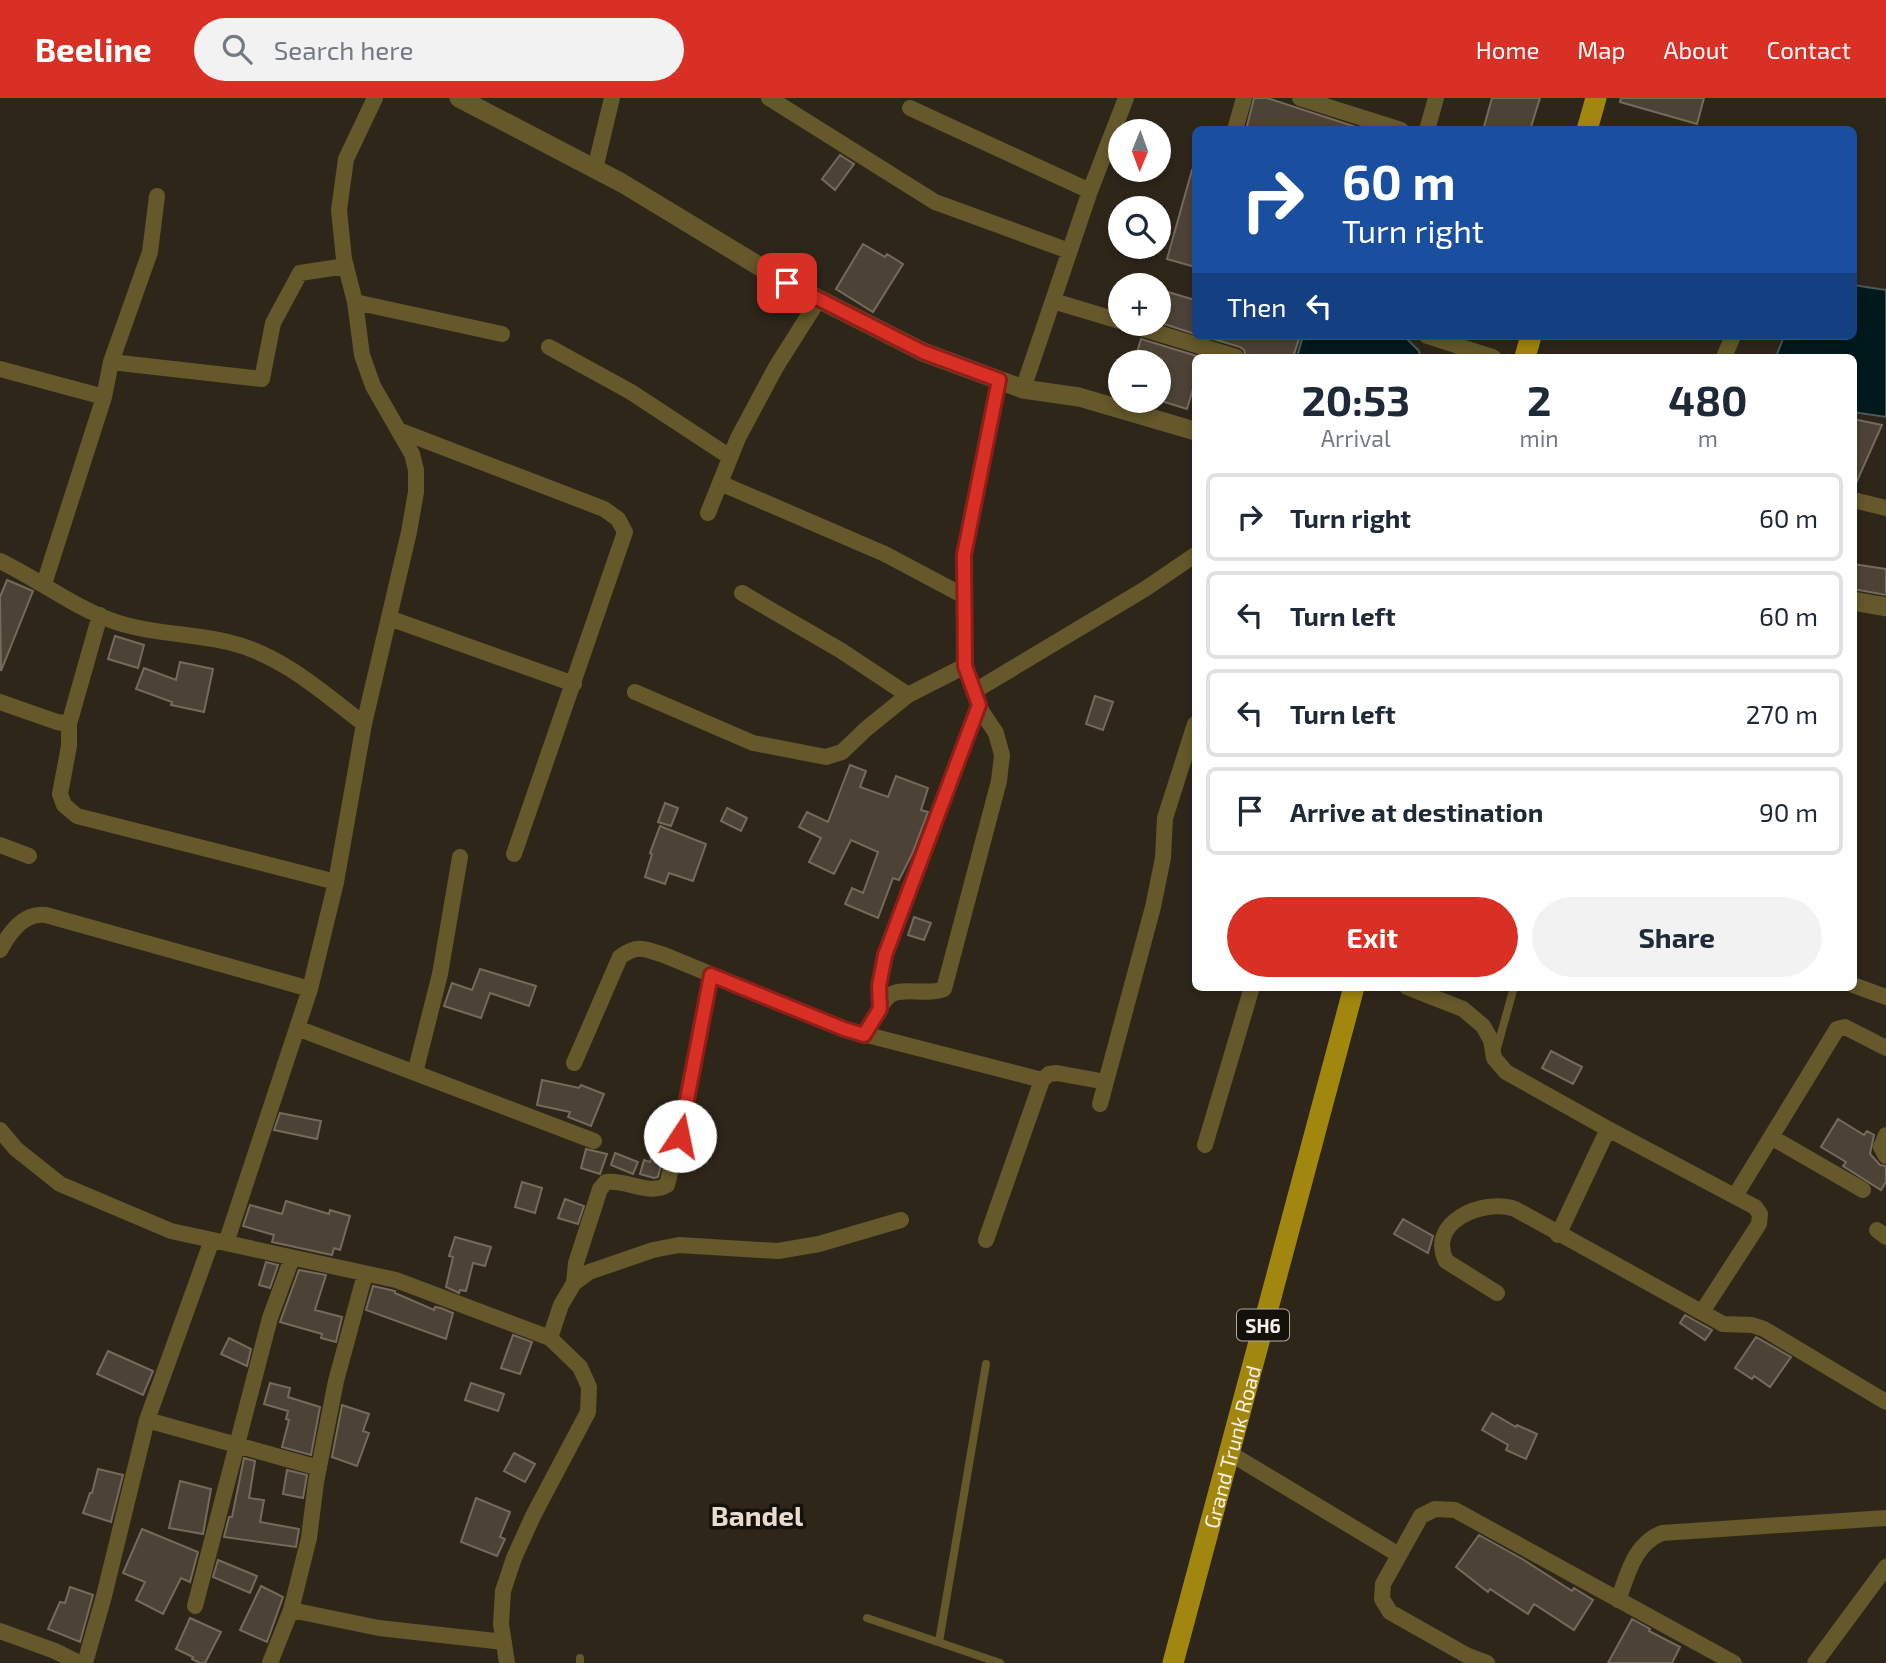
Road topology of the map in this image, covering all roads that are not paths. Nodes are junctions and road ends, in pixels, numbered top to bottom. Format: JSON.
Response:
{"nodes":[{"id":1,"x":375,"y":98,"type":"edge"},
{"id":2,"x":459,"y":98,"type":"edge"},
{"id":3,"x":612,"y":98,"type":"edge"},
{"id":4,"x":769,"y":98,"type":"edge"},
{"id":5,"x":1126,"y":98,"type":"edge"},
{"id":6,"x":1244,"y":98,"type":"edge"},
{"id":7,"x":1300,"y":98,"type":"edge"},
{"id":8,"x":1436,"y":98,"type":"edge"},
{"id":9,"x":1596,"y":98,"type":"edge"},
{"id":10,"x":910,"y":108,"type":"dead end"},
{"id":11,"x":1236,"y":126,"type":"edge"},
{"id":12,"x":1388,"y":126,"type":"edge"},
{"id":13,"x":1428,"y":126,"type":"edge"},
{"id":14,"x":1588,"y":126,"type":"edge"},
{"id":15,"x":596,"y":169,"type":"junction"},
{"id":16,"x":1090,"y":191,"type":"junction"},
{"id":17,"x":158,"y":196,"type":"dead end"},
{"id":18,"x":1069,"y":251,"type":"junction"},
{"id":19,"x":346,"y":266,"type":"junction"},
{"id":20,"x":819,"y":299,"type":"junction"},
{"id":21,"x":1053,"y":301,"type":"junction"},
{"id":22,"x":355,"y":302,"type":"junction"},
{"id":23,"x":1108,"y":317,"type":"edge"},
{"id":24,"x":1171,"y":333,"type":"edge"},
{"id":25,"x":502,"y":334,"type":"dead end"},
{"id":26,"x":1192,"y":338,"type":"edge"},
{"id":27,"x":1203,"y":340,"type":"edge"},
{"id":28,"x":1440,"y":340,"type":"edge"},
{"id":29,"x":1221,"y":344,"type":"edge"},
{"id":30,"x":549,"y":347,"type":"dead end"},
{"id":31,"x":1484,"y":354,"type":"edge"},
{"id":32,"x":111,"y":362,"type":"junction"},
{"id":33,"x":0,"y":369,"type":"edge"},
{"id":34,"x":999,"y":380,"type":"junction"},
{"id":35,"x":1023,"y":388,"type":"junction"},
{"id":36,"x":104,"y":397,"type":"junction"},
{"id":37,"x":398,"y":430,"type":"junction"},
{"id":38,"x":1192,"y":430,"type":"edge"},
{"id":39,"x":730,"y":457,"type":"junction"},
{"id":40,"x":720,"y":483,"type":"junction"},
{"id":41,"x":1857,"y":501,"type":"edge"},
{"id":42,"x":1886,"y":508,"type":"edge"},
{"id":43,"x":708,"y":513,"type":"dead end"},
{"id":44,"x":1192,"y":557,"type":"edge"},
{"id":45,"x":0,"y":561,"type":"edge"},
{"id":46,"x":44,"y":584,"type":"junction"},
{"id":47,"x":742,"y":593,"type":"dead end"},
{"id":48,"x":964,"y":596,"type":"junction"},
{"id":49,"x":1857,"y":602,"type":"edge"},
{"id":50,"x":1886,"y":607,"type":"edge"},
{"id":51,"x":100,"y":615,"type":"junction"},
{"id":52,"x":389,"y":618,"type":"junction"},
{"id":53,"x":965,"y":666,"type":"junction"},
{"id":54,"x":574,"y":684,"type":"junction"},
{"id":55,"x":635,"y":692,"type":"dead end"},
{"id":56,"x":908,"y":695,"type":"junction"},
{"id":57,"x":976,"y":698,"type":"junction"},
{"id":58,"x":0,"y":702,"type":"edge"},
{"id":59,"x":69,"y":724,"type":"junction"},
{"id":60,"x":364,"y":724,"type":"junction"},
{"id":61,"x":1192,"y":734,"type":"edge"},
{"id":62,"x":0,"y":845,"type":"edge"},
{"id":63,"x":514,"y":854,"type":"dead end"},
{"id":64,"x":29,"y":856,"type":"dead end"},
{"id":65,"x":460,"y":857,"type":"dead end"},
{"id":66,"x":336,"y":882,"type":"junction"},
{"id":67,"x":0,"y":950,"type":"edge"},
{"id":68,"x":711,"y":975,"type":"junction"},
{"id":69,"x":1857,"y":986,"type":"edge"},
{"id":70,"x":310,"y":989,"type":"junction"},
{"id":71,"x":1251,"y":991,"type":"edge"},
{"id":72,"x":1353,"y":991,"type":"edge"},
{"id":73,"x":1417,"y":991,"type":"edge"},
{"id":74,"x":1513,"y":991,"type":"edge"},
{"id":75,"x":1886,"y":997,"type":"edge"},
{"id":76,"x":880,"y":1009,"type":"junction"},
{"id":77,"x":297,"y":1028,"type":"junction"},
{"id":78,"x":864,"y":1035,"type":"junction"},
{"id":79,"x":1886,"y":1048,"type":"edge"},
{"id":80,"x":1494,"y":1058,"type":"junction"},
{"id":81,"x":574,"y":1063,"type":"dead end"},
{"id":82,"x":415,"y":1073,"type":"junction"},
{"id":83,"x":1042,"y":1080,"type":"junction"},
{"id":84,"x":1106,"y":1082,"type":"junction"},
{"id":85,"x":1100,"y":1104,"type":"dead end"},
{"id":86,"x":1608,"y":1129,"type":"junction"},
{"id":87,"x":0,"y":1130,"type":"edge"},
{"id":88,"x":1886,"y":1135,"type":"edge"},
{"id":89,"x":1771,"y":1137,"type":"junction"},
{"id":90,"x":594,"y":1141,"type":"dead end"},
{"id":91,"x":1205,"y":1144,"type":"dead end"},
{"id":92,"x":1886,"y":1156,"type":"edge"},
{"id":93,"x":1863,"y":1189,"type":"dead end"},
{"id":94,"x":1735,"y":1196,"type":"junction"},
{"id":95,"x":901,"y":1220,"type":"dead end"},
{"id":96,"x":1558,"y":1235,"type":"junction"},
{"id":97,"x":986,"y":1240,"type":"dead end"},
{"id":98,"x":219,"y":1242,"type":"junction"},
{"id":99,"x":292,"y":1258,"type":"junction"},
{"id":100,"x":365,"y":1274,"type":"junction"},
{"id":101,"x":574,"y":1283,"type":"junction"},
{"id":102,"x":1497,"y":1293,"type":"dead end"},
{"id":103,"x":1702,"y":1312,"type":"junction"},
{"id":104,"x":550,"y":1338,"type":"junction"},
{"id":105,"x":986,"y":1364,"type":"dead end"},
{"id":106,"x":1886,"y":1402,"type":"edge"},
{"id":107,"x":147,"y":1420,"type":"junction"},
{"id":108,"x":235,"y":1445,"type":"junction"},
{"id":109,"x":1231,"y":1454,"type":"junction"},
{"id":110,"x":318,"y":1468,"type":"junction"},
{"id":111,"x":1886,"y":1518,"type":"edge"},
{"id":112,"x":1399,"y":1555,"type":"junction"},
{"id":113,"x":1886,"y":1567,"type":"edge"},
{"id":114,"x":1618,"y":1600,"type":"junction"},
{"id":115,"x":195,"y":1606,"type":"dead end"},
{"id":116,"x":291,"y":1610,"type":"junction"},
{"id":117,"x":867,"y":1618,"type":"dead end"},
{"id":118,"x":0,"y":1631,"type":"edge"},
{"id":119,"x":504,"y":1642,"type":"junction"},
{"id":120,"x":939,"y":1642,"type":"junction"},
{"id":121,"x":79,"y":1663,"type":"edge"},
{"id":122,"x":85,"y":1663,"type":"edge"},
{"id":123,"x":270,"y":1663,"type":"edge"},
{"id":124,"x":507,"y":1663,"type":"edge"},
{"id":125,"x":1000,"y":1663,"type":"edge"},
{"id":126,"x":1173,"y":1663,"type":"edge"},
{"id":127,"x":1487,"y":1663,"type":"edge"},
{"id":128,"x":1734,"y":1663,"type":"edge"},
{"id":129,"x":1815,"y":1663,"type":"edge"}],
"edges":[{"from":1,"to":19,"type":"street"},
{"from":2,"to":15,"type":"street"},
{"from":3,"to":15,"type":"street"},
{"from":4,"to":18,"type":"street"},
{"from":5,"to":16,"type":"street"},
{"from":6,"to":11,"type":"street"},
{"from":7,"to":12,"type":"street"},
{"from":8,"to":13,"type":"street"},
{"from":9,"to":14,"type":"main road"},
{"from":10,"to":16,"type":"street"},
{"from":15,"to":20,"type":"street"},
{"from":16,"to":18,"type":"street"},
{"from":17,"to":32,"type":"street"},
{"from":18,"to":21,"type":"street"},
{"from":19,"to":22,"type":"street"},
{"from":19,"to":32,"type":"street"},
{"from":20,"to":34,"type":"street"},
{"from":20,"to":39,"type":"street"},
{"from":21,"to":23,"type":"street"},
{"from":21,"to":35,"type":"street"},
{"from":22,"to":25,"type":"street"},
{"from":22,"to":37,"type":"street"},
{"from":24,"to":26,"type":"street"},
{"from":27,"to":29,"type":"street"},
{"from":28,"to":31,"type":"street"},
{"from":30,"to":39,"type":"street"},
{"from":32,"to":36,"type":"street"},
{"from":33,"to":36,"type":"street"},
{"from":34,"to":35,"type":"street"},
{"from":34,"to":48,"type":"street"},
{"from":35,"to":38,"type":"street"},
{"from":36,"to":46,"type":"street"},
{"from":37,"to":52,"type":"street"},
{"from":37,"to":54,"type":"street"},
{"from":39,"to":40,"type":"street"},
{"from":40,"to":43,"type":"street"},
{"from":40,"to":48,"type":"street"},
{"from":41,"to":42,"type":"street"},
{"from":44,"to":57,"type":"street"},
{"from":45,"to":46,"type":"street"},
{"from":46,"to":51,"type":"street"},
{"from":47,"to":56,"type":"street"},
{"from":48,"to":53,"type":"street"},
{"from":49,"to":50,"type":"street"},
{"from":51,"to":59,"type":"street"},
{"from":51,"to":60,"type":"street"},
{"from":52,"to":54,"type":"street"},
{"from":52,"to":60,"type":"street"},
{"from":53,"to":56,"type":"street"},
{"from":53,"to":57,"type":"street"},
{"from":54,"to":63,"type":"street"},
{"from":55,"to":56,"type":"street"},
{"from":57,"to":76,"type":"street"},
{"from":57,"to":76,"type":"street"},
{"from":58,"to":59,"type":"street"},
{"from":59,"to":66,"type":"street"},
{"from":60,"to":66,"type":"street"},
{"from":61,"to":84,"type":"street"},
{"from":62,"to":64,"type":"street"},
{"from":65,"to":82,"type":"street"},
{"from":66,"to":70,"type":"street"},
{"from":67,"to":70,"type":"street"},
{"from":68,"to":78,"type":"street"},
{"from":68,"to":81,"type":"street"},
{"from":68,"to":101,"type":"street"},
{"from":69,"to":75,"type":"street"},
{"from":70,"to":77,"type":"street"},
{"from":71,"to":91,"type":"street"},
{"from":72,"to":109,"type":"main road","name":"Grand Trunk Road","number":"SH6"},
{"from":73,"to":80,"type":"street"},
{"from":74,"to":80,"type":"lane"},
{"from":76,"to":78,"type":"street"},
{"from":77,"to":82,"type":"street"},
{"from":77,"to":98,"type":"street"},
{"from":78,"to":83,"type":"street"},
{"from":79,"to":89,"type":"street"},
{"from":80,"to":86,"type":"street"},
{"from":82,"to":90,"type":"street"},
{"from":83,"to":84,"type":"street"},
{"from":83,"to":97,"type":"street"},
{"from":84,"to":85,"type":"street"},
{"from":86,"to":94,"type":"street"},
{"from":86,"to":96,"type":"street"},
{"from":87,"to":98,"type":"street"},
{"from":88,"to":92,"type":"street"},
{"from":89,"to":93,"type":"street"},
{"from":89,"to":94,"type":"street"},
{"from":94,"to":103,"type":"street"},
{"from":95,"to":101,"type":"street"},
{"from":96,"to":102,"type":"street"},
{"from":96,"to":103,"type":"street"},
{"from":98,"to":99,"type":"street"},
{"from":98,"to":107,"type":"street"},
{"from":99,"to":100,"type":"street"},
{"from":99,"to":108,"type":"street"},
{"from":100,"to":104,"type":"street"},
{"from":100,"to":110,"type":"street"},
{"from":101,"to":104,"type":"street"},
{"from":103,"to":106,"type":"street"},
{"from":104,"to":119,"type":"street"},
{"from":105,"to":120,"type":"lane"},
{"from":107,"to":108,"type":"street"},
{"from":107,"to":122,"type":"street"},
{"from":108,"to":110,"type":"street"},
{"from":108,"to":115,"type":"street"},
{"from":109,"to":112,"type":"street"},
{"from":109,"to":126,"type":"main road","name":"Grand Trunk Road","number":"SH6"},
{"from":110,"to":116,"type":"street"},
{"from":111,"to":114,"type":"street"},
{"from":112,"to":114,"type":"street"},
{"from":112,"to":127,"type":"street"},
{"from":113,"to":129,"type":"street"},
{"from":114,"to":128,"type":"street"},
{"from":116,"to":119,"type":"street"},
{"from":116,"to":123,"type":"street"},
{"from":117,"to":120,"type":"lane"},
{"from":118,"to":121,"type":"street"},
{"from":119,"to":124,"type":"street"},
{"from":120,"to":125,"type":"lane"}]}
